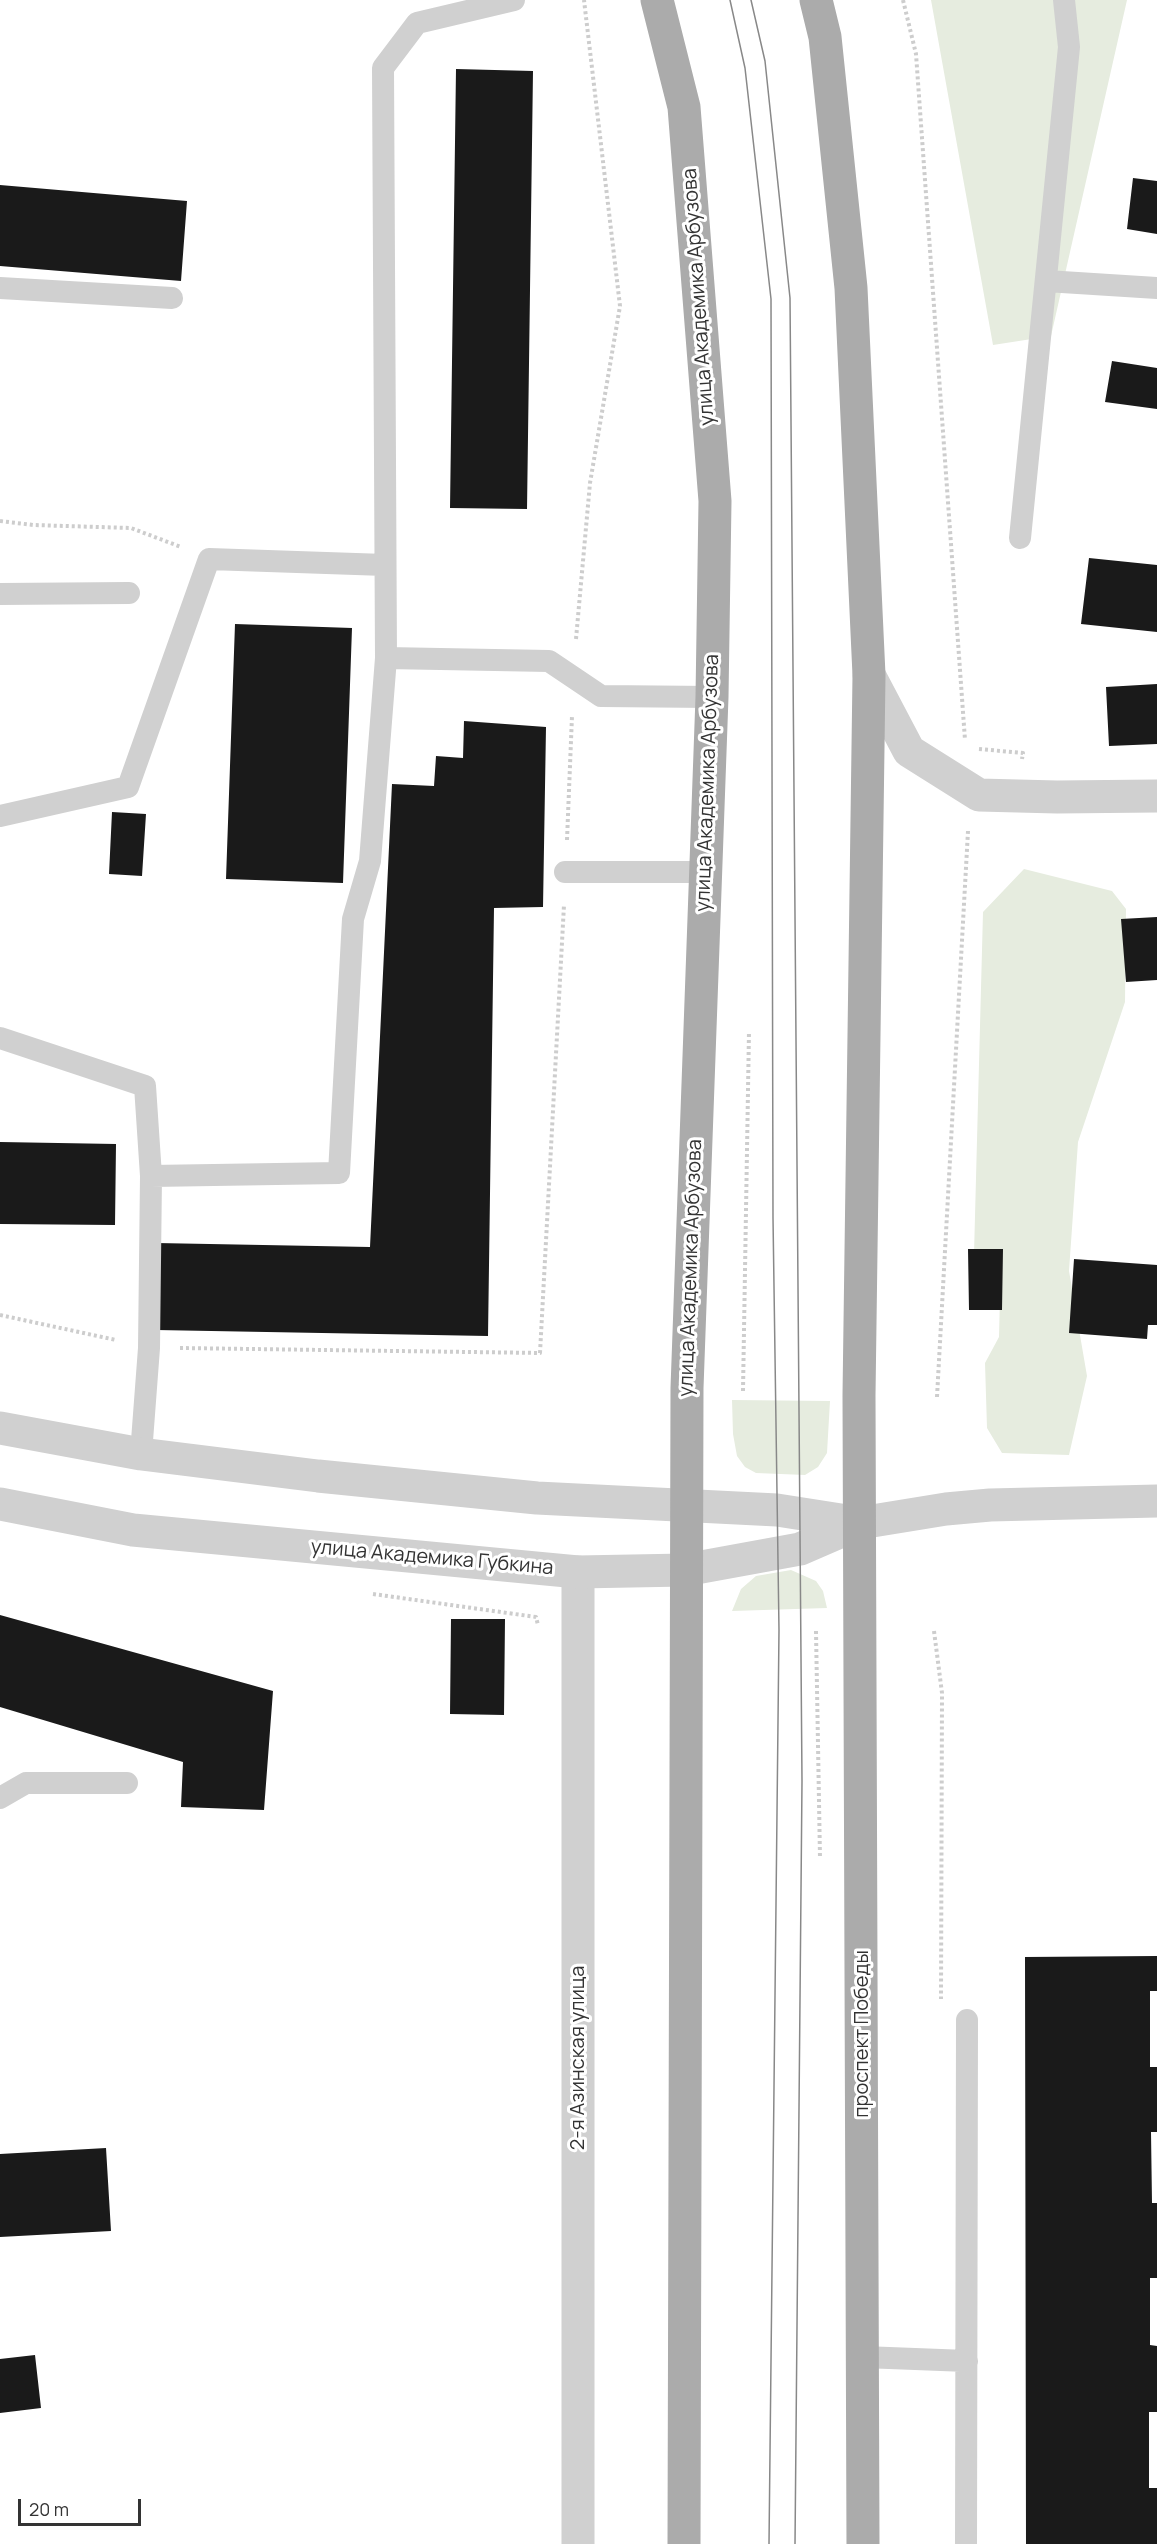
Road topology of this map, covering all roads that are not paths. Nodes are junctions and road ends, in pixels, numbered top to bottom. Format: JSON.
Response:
{"nodes":[{"id":1,"x":514,"y":0,"type":"edge"},
{"id":2,"x":657,"y":0,"type":"edge"},
{"id":3,"x":816,"y":0,"type":"edge"},
{"id":4,"x":1064,"y":0,"type":"edge"},
{"id":5,"x":450,"y":7,"type":"edge"},
{"id":6,"x":1046,"y":281,"type":"junction"},
{"id":7,"x":0,"y":288,"type":"edge"},
{"id":8,"x":1157,"y":288,"type":"edge"},
{"id":9,"x":172,"y":298,"type":"dead end"},
{"id":10,"x":1020,"y":538,"type":"dead end"},
{"id":11,"x":385,"y":565,"type":"junction"},
{"id":12,"x":129,"y":593,"type":"dead end"},
{"id":13,"x":0,"y":594,"type":"edge"},
{"id":14,"x":386,"y":658,"type":"junction"},
{"id":15,"x":869,"y":675,"type":"junction"},
{"id":16,"x":712,"y":697,"type":"junction"},
{"id":17,"x":1157,"y":796,"type":"edge"},
{"id":18,"x":0,"y":816,"type":"edge"},
{"id":19,"x":565,"y":872,"type":"dead end"},
{"id":20,"x":706,"y":872,"type":"junction"},
{"id":21,"x":0,"y":1038,"type":"edge"},
{"id":22,"x":151,"y":1176,"type":"junction"},
{"id":23,"x":0,"y":1428,"type":"edge"},
{"id":24,"x":141,"y":1454,"type":"junction"},
{"id":25,"x":1157,"y":1501,"type":"edge"},
{"id":26,"x":0,"y":1504,"type":"edge"},
{"id":27,"x":686,"y":1504,"type":"junction"},
{"id":28,"x":860,"y":1523,"type":"junction"},
{"id":29,"x":685,"y":1570,"type":"junction"},
{"id":30,"x":578,"y":1572,"type":"junction"},
{"id":31,"x":127,"y":1783,"type":"dead end"},
{"id":32,"x":0,"y":1798,"type":"edge"},
{"id":33,"x":967,"y":2020,"type":"dead end"},
{"id":34,"x":863,"y":2357,"type":"junction"},
{"id":35,"x":967,"y":2361,"type":"junction"},
{"id":36,"x":578,"y":2544,"type":"edge"},
{"id":37,"x":684,"y":2544,"type":"edge"},
{"id":38,"x":863,"y":2544,"type":"edge"},
{"id":39,"x":966,"y":2544,"type":"edge"}],
"edges":[{"from":1,"to":5,"type":"lane"},
{"from":2,"to":16,"type":"main road","name":"улица Академика Арбузова"},
{"from":3,"to":15,"type":"main road"},
{"from":4,"to":6,"type":"lane"},
{"from":5,"to":11,"type":"lane"},
{"from":6,"to":8,"type":"lane"},
{"from":6,"to":10,"type":"lane"},
{"from":7,"to":9,"type":"lane"},
{"from":11,"to":14,"type":"lane"},
{"from":11,"to":18,"type":"lane"},
{"from":12,"to":13,"type":"lane"},
{"from":14,"to":16,"type":"lane"},
{"from":14,"to":22,"type":"lane"},
{"from":15,"to":17,"type":"street"},
{"from":15,"to":28,"type":"main road"},
{"from":16,"to":20,"type":"main road","name":"улица Академика Арбузова"},
{"from":19,"to":20,"type":"lane"},
{"from":20,"to":27,"type":"main road","name":"улица Академика Арбузова"},
{"from":21,"to":22,"type":"lane"},
{"from":22,"to":24,"type":"lane"},
{"from":23,"to":24,"type":"street","name":"улица Академика Губкина"},
{"from":24,"to":27,"type":"street","name":"улица Академика Губкина"},
{"from":25,"to":28,"type":"street","name":"улица Академика Губкина"},
{"from":26,"to":30,"type":"street","name":"улица Академика Губкина"},
{"from":27,"to":28,"type":"street","name":"улица Академика Губкина"},
{"from":27,"to":29,"type":"main road","name":"улица Академика Арбузова"},
{"from":28,"to":29,"type":"street","name":"улица Академика Губкина"},
{"from":28,"to":34,"type":"main road","name":"проспект Победы"},
{"from":29,"to":30,"type":"street","name":"улица Академика Губкина"},
{"from":29,"to":37,"type":"main road"},
{"from":30,"to":36,"type":"street","name":"2-я Азинская улица"},
{"from":31,"to":32,"type":"lane"},
{"from":33,"to":35,"type":"lane"},
{"from":34,"to":35,"type":"lane"},
{"from":34,"to":38,"type":"main road","name":"проспект Победы"},
{"from":35,"to":39,"type":"lane"}]}
